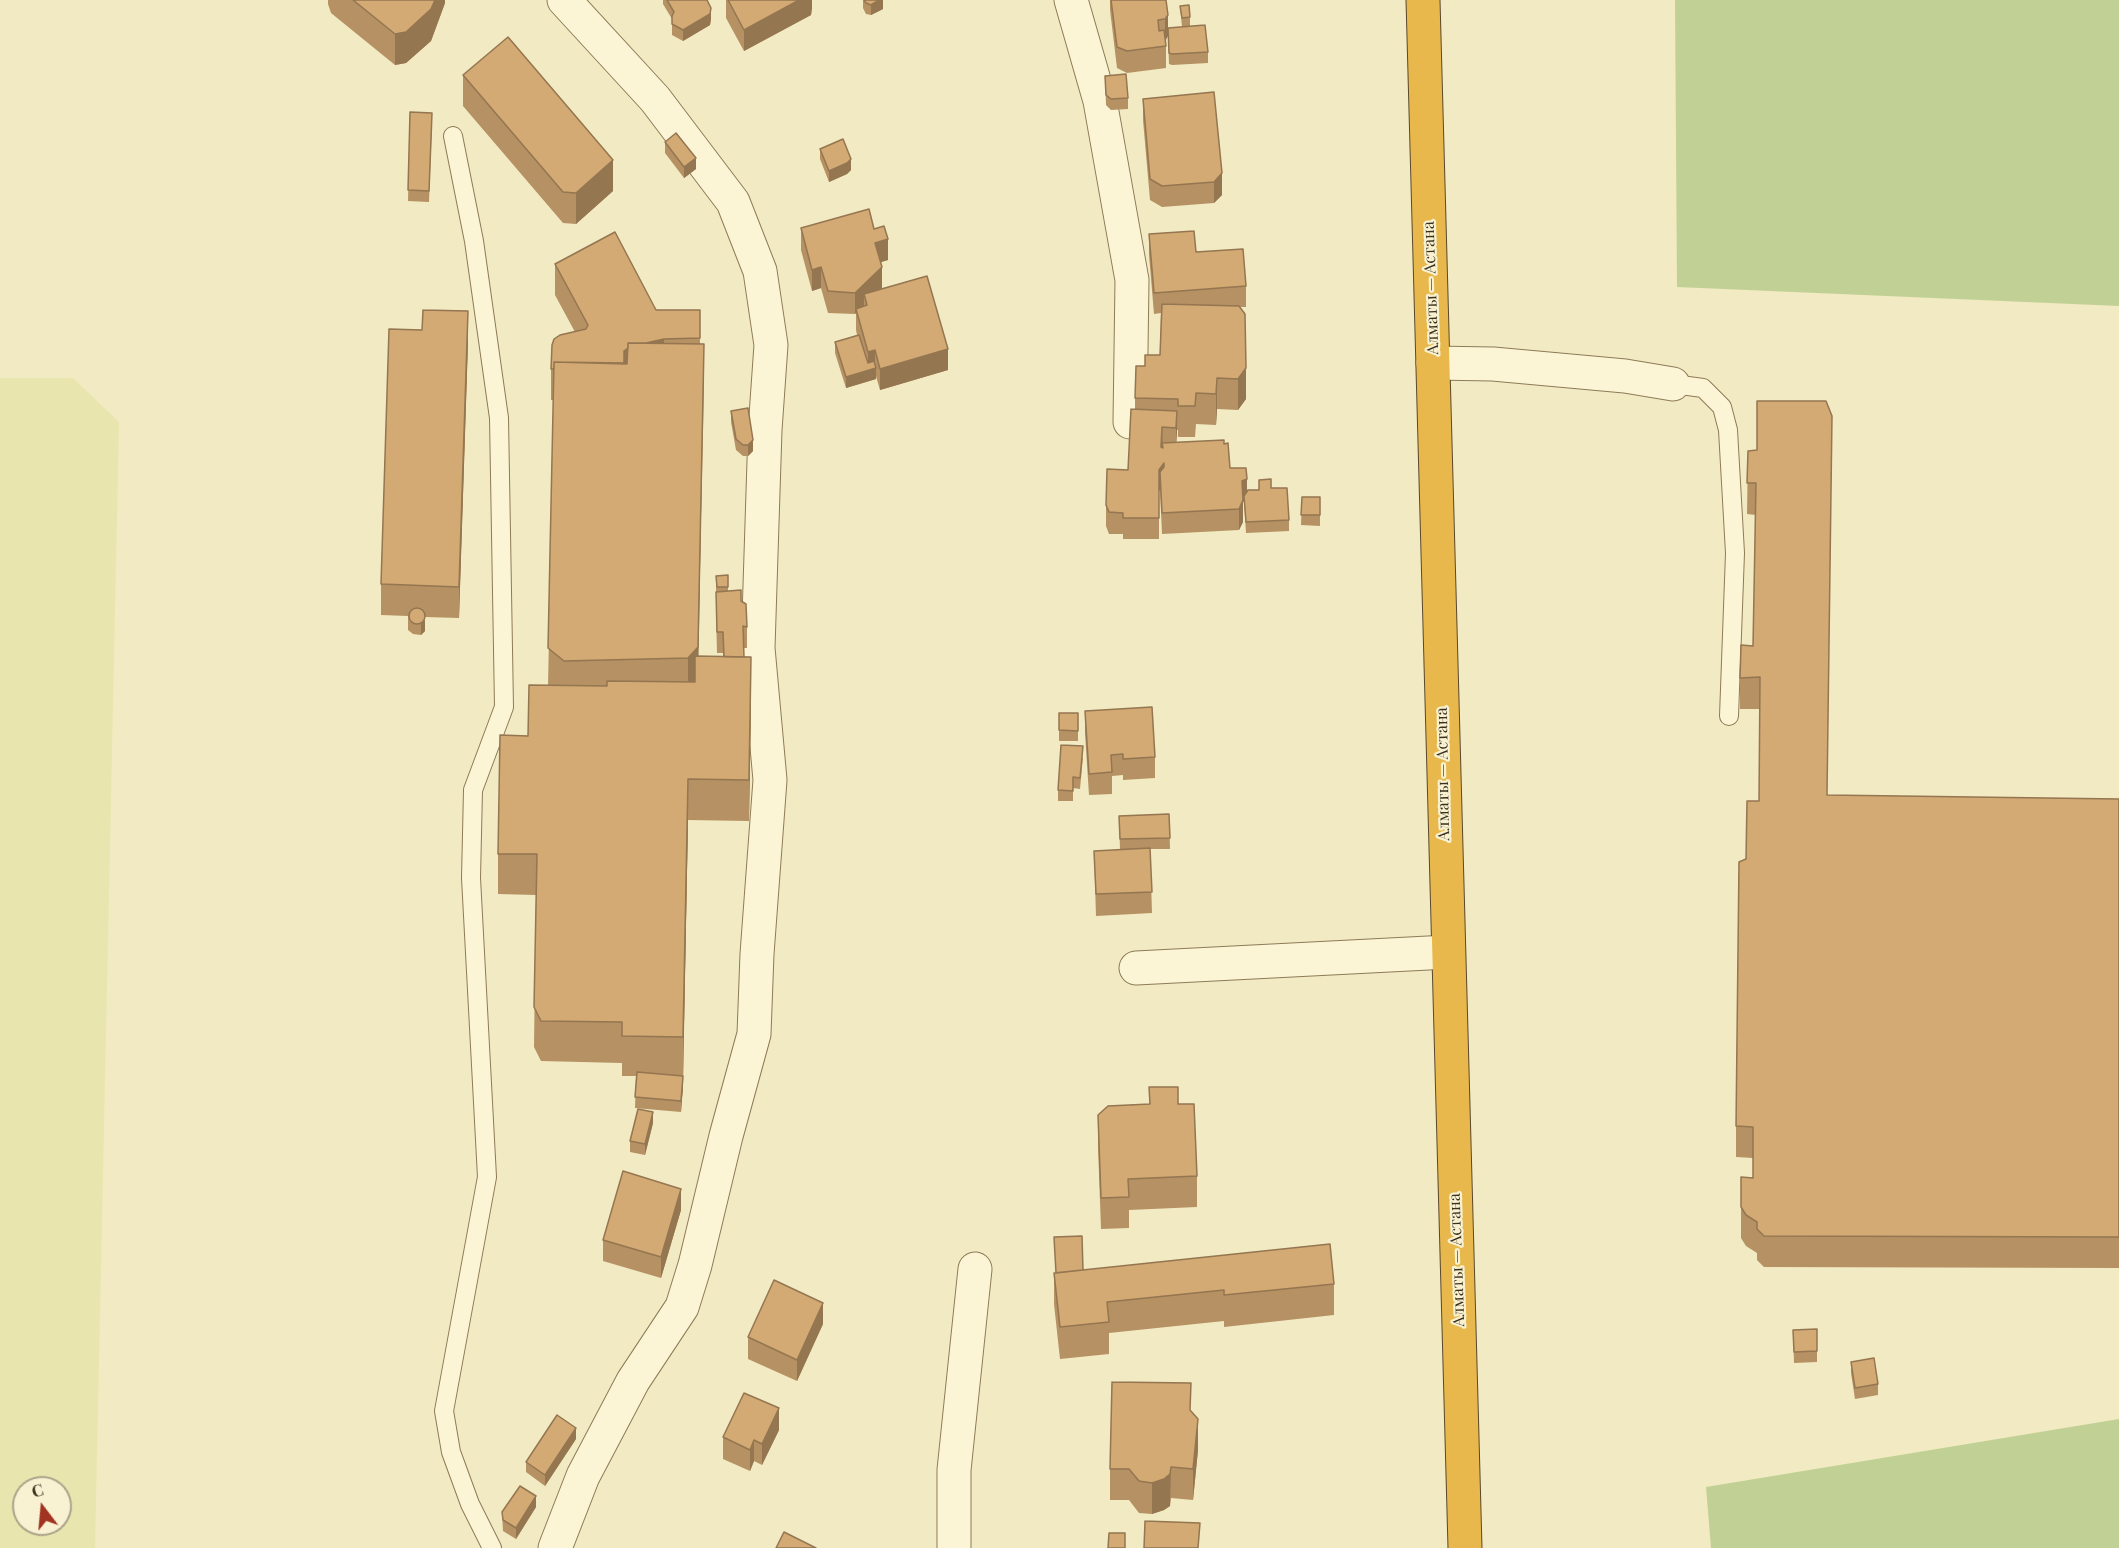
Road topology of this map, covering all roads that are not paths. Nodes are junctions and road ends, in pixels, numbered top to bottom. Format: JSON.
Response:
{"nodes":[{"id":1,"x":564,"y":0,"type":"edge"},
{"id":2,"x":1071,"y":0,"type":"edge"},
{"id":3,"x":1423,"y":0,"type":"edge"},
{"id":4,"x":453,"y":136,"type":"dead end"},
{"id":5,"x":1433,"y":363,"type":"junction"},
{"id":6,"x":1673,"y":384,"type":"joint"},
{"id":7,"x":1130,"y":422,"type":"edge"},
{"id":8,"x":1730,"y":716,"type":"dead end"},
{"id":9,"x":1448,"y":952,"type":"junction"},
{"id":10,"x":1136,"y":968,"type":"dead end"},
{"id":11,"x":975,"y":1269,"type":"dead end"},
{"id":12,"x":492,"y":1548,"type":"edge"},
{"id":13,"x":555,"y":1548,"type":"edge"},
{"id":14,"x":954,"y":1548,"type":"edge"},
{"id":15,"x":1465,"y":1548,"type":"edge"}],
"edges":[{"from":1,"to":13,"type":"street"},
{"from":2,"to":7,"type":"street"},
{"from":3,"to":5,"type":"highway","name":"Алматы — Астана"},
{"from":4,"to":12,"type":"lane"},
{"from":5,"to":6,"type":"street"},
{"from":5,"to":9,"type":"highway","name":"Алматы — Астана"},
{"from":6,"to":8,"type":"lane"},
{"from":9,"to":10,"type":"street"},
{"from":9,"to":15,"type":"highway","name":"Алматы — Астана"},
{"from":11,"to":14,"type":"street"}]}
